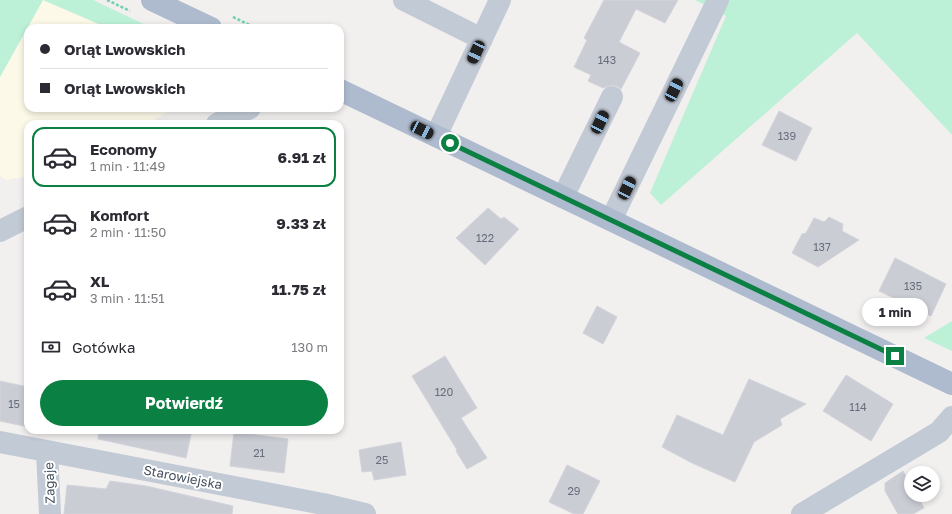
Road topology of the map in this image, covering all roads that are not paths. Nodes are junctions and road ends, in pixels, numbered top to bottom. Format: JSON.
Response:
{"nodes":[{"id":1,"x":152,"y":0,"type":"edge"},
{"id":2,"x":404,"y":0,"type":"edge"},
{"id":3,"x":500,"y":0,"type":"edge"},
{"id":4,"x":718,"y":0,"type":"edge"},
{"id":5,"x":203,"y":24,"type":"edge"},
{"id":6,"x":482,"y":39,"type":"junction"},
{"id":7,"x":344,"y":92,"type":"edge"},
{"id":8,"x":612,"y":96,"type":"dead end"},
{"id":9,"x":242,"y":112,"type":"edge"},
{"id":10,"x":225,"y":120,"type":"edge"},
{"id":11,"x":436,"y":136,"type":"junction"},
{"id":12,"x":563,"y":197,"type":"junction"},
{"id":13,"x":24,"y":219,"type":"edge"},
{"id":14,"x":611,"y":220,"type":"junction"},
{"id":15,"x":0,"y":231,"type":"edge"},
{"id":16,"x":952,"y":384,"type":"edge"},
{"id":17,"x":952,"y":417,"type":"edge"},
{"id":18,"x":0,"y":442,"type":"edge"},
{"id":19,"x":47,"y":452,"type":"junction"},
{"id":20,"x":323,"y":509,"type":"edge"},
{"id":21,"x":50,"y":514,"type":"edge"},
{"id":22,"x":365,"y":514,"type":"edge"},
{"id":23,"x":802,"y":514,"type":"edge"}],
"edges":[{"from":1,"to":5,"type":"main road"},
{"from":2,"to":6,"type":"street"},
{"from":3,"to":6,"type":"street"},
{"from":4,"to":14,"type":"street"},
{"from":6,"to":11,"type":"street"},
{"from":7,"to":11,"type":"main road"},
{"from":8,"to":12,"type":"street"},
{"from":9,"to":10,"type":"street"},
{"from":11,"to":12,"type":"main road"},
{"from":12,"to":14,"type":"main road"},
{"from":13,"to":15,"type":"street"},
{"from":14,"to":16,"type":"main road"},
{"from":17,"to":23,"type":"street"},
{"from":18,"to":19,"type":"street","name":"Starowiejska"},
{"from":19,"to":20,"type":"street","name":"Starowiejska"},
{"from":19,"to":21,"type":"street","name":"Zagaje"},
{"from":20,"to":22,"type":"street","name":"Starowiejska"}]}
